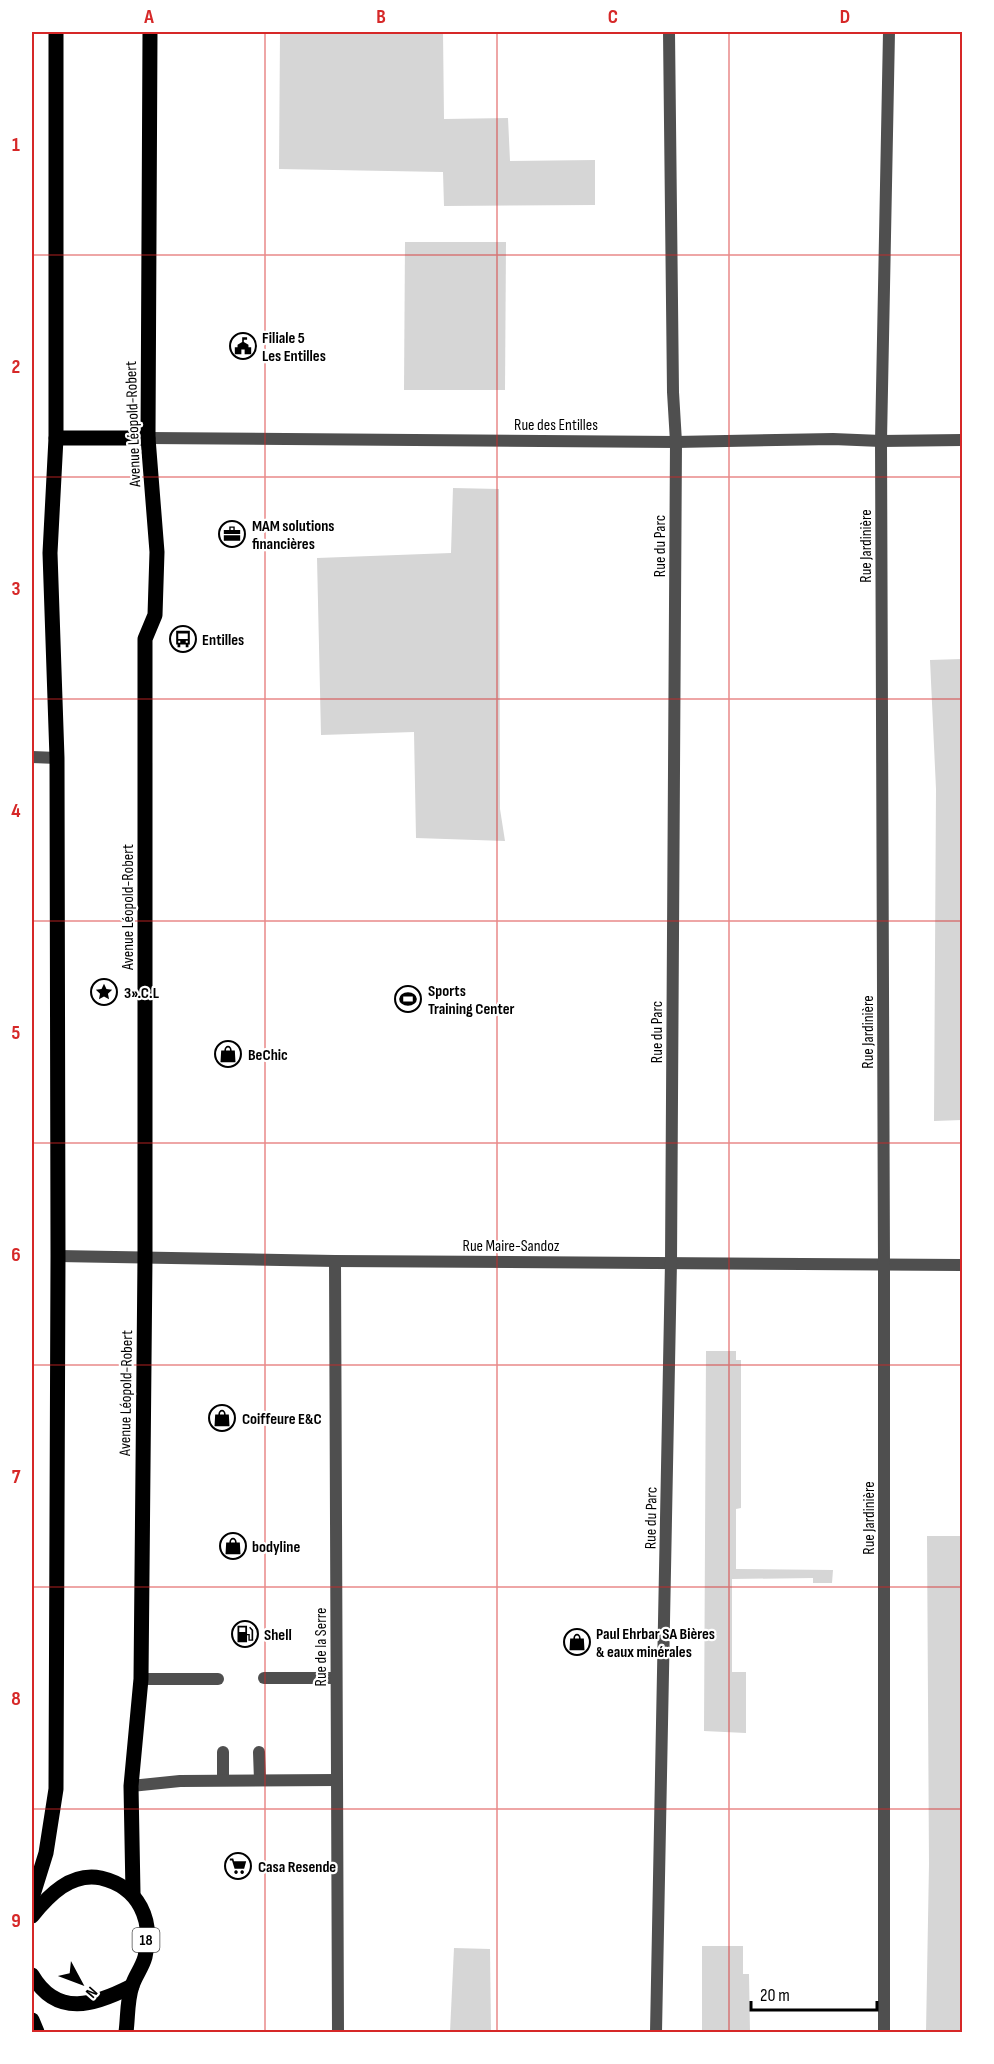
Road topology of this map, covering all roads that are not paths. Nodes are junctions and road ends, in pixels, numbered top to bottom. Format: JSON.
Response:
{"nodes":[{"id":1,"x":56,"y":32,"type":"edge"},
{"id":2,"x":150,"y":32,"type":"edge"},
{"id":3,"x":669,"y":32,"type":"edge"},
{"id":4,"x":889,"y":32,"type":"edge"},
{"id":5,"x":56,"y":438,"type":"junction"},
{"id":6,"x":148,"y":438,"type":"junction"},
{"id":7,"x":963,"y":440,"type":"edge"},
{"id":8,"x":881,"y":441,"type":"junction"},
{"id":9,"x":676,"y":442,"type":"junction"},
{"id":10,"x":32,"y":757,"type":"edge"},
{"id":11,"x":57,"y":758,"type":"junction"},
{"id":12,"x":58,"y":1256,"type":"junction"},
{"id":13,"x":145,"y":1257,"type":"junction"},
{"id":14,"x":335,"y":1261,"type":"junction"},
{"id":15,"x":672,"y":1262,"type":"junction"},
{"id":16,"x":884,"y":1265,"type":"junction"},
{"id":17,"x":963,"y":1265,"type":"edge"},
{"id":18,"x":264,"y":1678,"type":"dead end"},
{"id":19,"x":336,"y":1678,"type":"junction"},
{"id":20,"x":141,"y":1679,"type":"junction"},
{"id":21,"x":218,"y":1679,"type":"dead end"},
{"id":22,"x":223,"y":1752,"type":"dead end"},
{"id":23,"x":259,"y":1752,"type":"dead end"},
{"id":24,"x":223,"y":1780,"type":"junction"},
{"id":25,"x":260,"y":1780,"type":"junction"},
{"id":26,"x":337,"y":1780,"type":"junction"},
{"id":27,"x":131,"y":1786,"type":"junction"},
{"id":28,"x":133,"y":1893,"type":"junction"},
{"id":29,"x":32,"y":1898,"type":"edge"},
{"id":30,"x":32,"y":1916,"type":"edge"},
{"id":31,"x":32,"y":1975,"type":"edge"},
{"id":32,"x":132,"y":1986,"type":"junction"},
{"id":33,"x":32,"y":2020,"type":"edge"},
{"id":34,"x":37,"y":2032,"type":"edge"},
{"id":35,"x":126,"y":2032,"type":"edge"},
{"id":36,"x":338,"y":2032,"type":"edge"},
{"id":37,"x":656,"y":2032,"type":"edge"},
{"id":38,"x":884,"y":2032,"type":"edge"}],
"edges":[{"from":1,"to":5,"type":"main road"},
{"from":2,"to":6,"type":"main road","name":"Avenue Léopold-Robert"},
{"from":3,"to":9,"type":"street","name":"Rue du Parc"},
{"from":4,"to":8,"type":"street","name":"Rue Jardinière"},
{"from":5,"to":6,"type":"main road"},
{"from":5,"to":11,"type":"main road"},
{"from":6,"to":9,"type":"street","name":"Rue des Entilles"},
{"from":6,"to":13,"type":"main road","name":"Avenue Léopold-Robert"},
{"from":7,"to":8,"type":"street","name":"Rue des Entilles"},
{"from":8,"to":9,"type":"street","name":"Rue des Entilles"},
{"from":8,"to":16,"type":"street","name":"Rue Jardinière"},
{"from":9,"to":15,"type":"street","name":"Rue du Parc"},
{"from":10,"to":11,"type":"street"},
{"from":11,"to":12,"type":"main road"},
{"from":12,"to":13,"type":"street","name":"Rue Maire-Sandoz"},
{"from":12,"to":29,"type":"main road"},
{"from":13,"to":14,"type":"street","name":"Rue Maire-Sandoz"},
{"from":13,"to":20,"type":"main road","name":"Avenue Léopold-Robert"},
{"from":14,"to":15,"type":"street","name":"Rue Maire-Sandoz"},
{"from":14,"to":19,"type":"street","name":"Rue de la Serre"},
{"from":15,"to":16,"type":"street","name":"Rue Maire-Sandoz"},
{"from":15,"to":37,"type":"street","name":"Rue du Parc"},
{"from":16,"to":17,"type":"street","name":"Rue Maire-Sandoz"},
{"from":16,"to":38,"type":"street","name":"Rue Jardinière"},
{"from":18,"to":19,"type":"street"},
{"from":19,"to":26,"type":"street","name":"Rue de la Serre"},
{"from":20,"to":21,"type":"street"},
{"from":20,"to":27,"type":"main road","name":"Avenue Léopold-Robert"},
{"from":22,"to":24,"type":"street"},
{"from":23,"to":25,"type":"street"},
{"from":24,"to":25,"type":"street"},
{"from":24,"to":27,"type":"street"},
{"from":25,"to":26,"type":"street"},
{"from":26,"to":36,"type":"street","name":"Rue de la Serre"},
{"from":27,"to":28,"type":"main road","name":"Avenue Léopold-Robert"},
{"from":28,"to":30,"type":"main road"},
{"from":28,"to":32,"type":"main road","name":"Avenue Léopold-Robert","number":"18"},
{"from":31,"to":32,"type":"main road"},
{"from":32,"to":35,"type":"main road","name":"Avenue Léopold-Robert","number":"18"},
{"from":33,"to":34,"type":"main road"}]}
